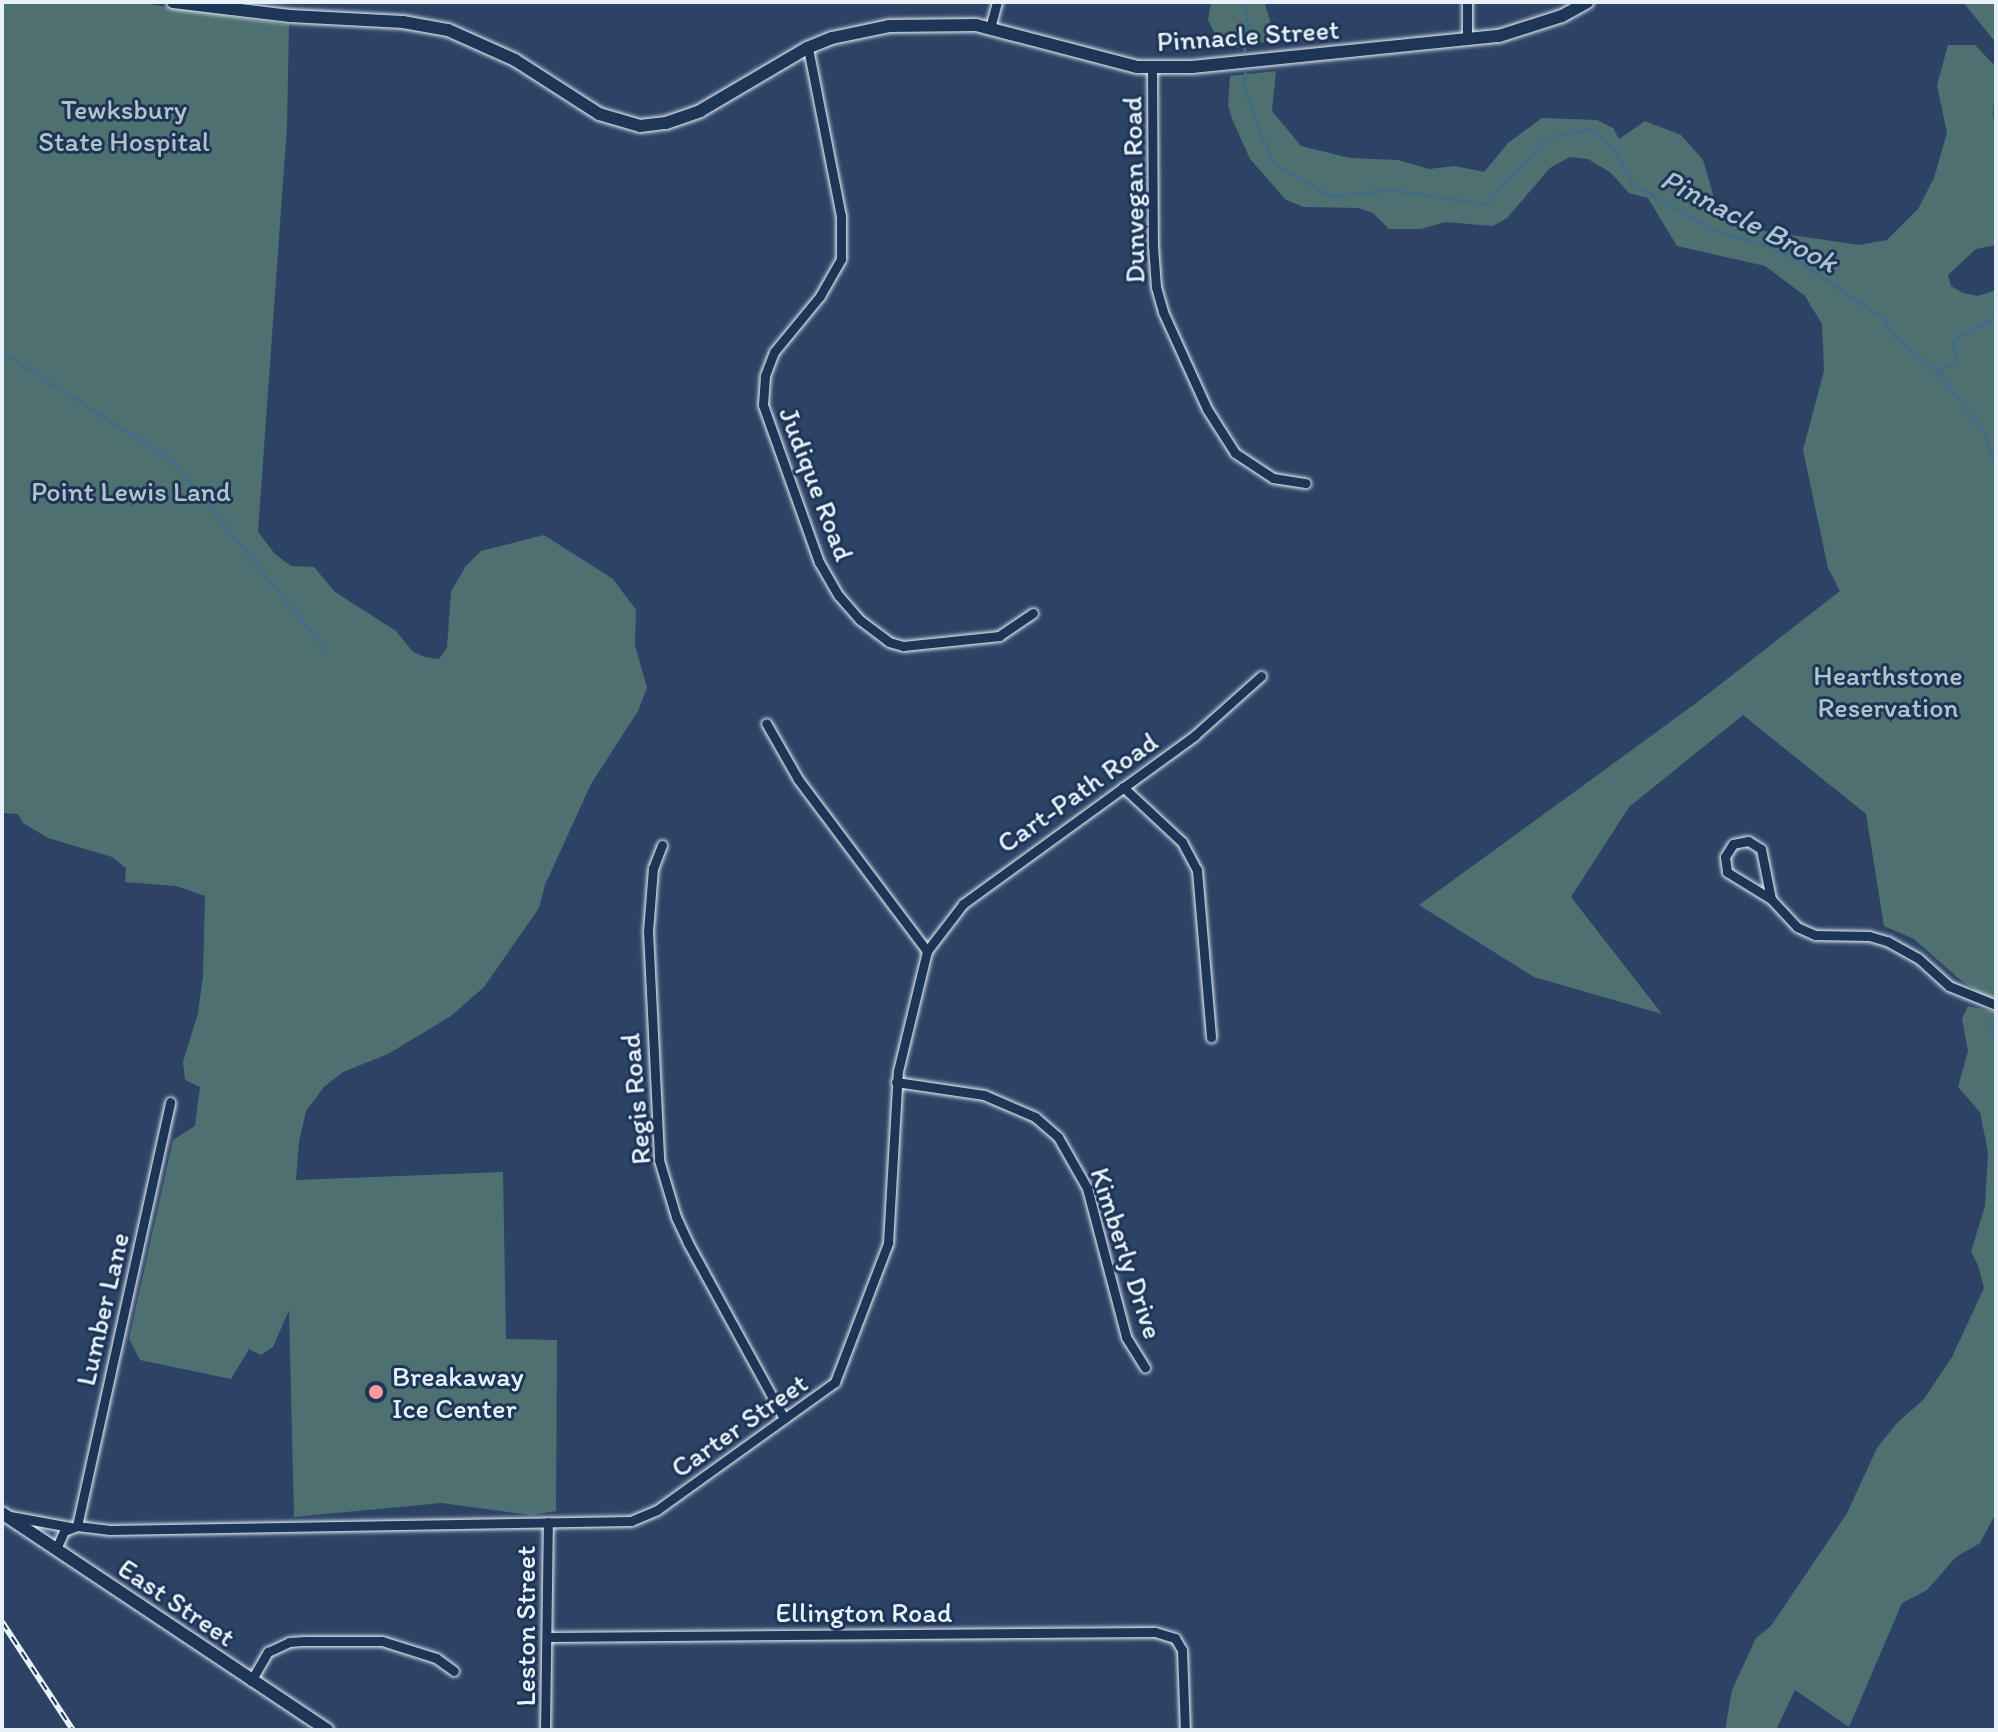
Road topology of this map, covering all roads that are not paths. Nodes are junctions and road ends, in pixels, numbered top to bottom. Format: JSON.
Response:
{"nodes":[{"id":1,"x":173,"y":2,"type":"edge"},
{"id":2,"x":997,"y":2,"type":"edge"},
{"id":3,"x":1467,"y":2,"type":"edge"},
{"id":4,"x":1587,"y":2,"type":"edge"},
{"id":5,"x":990,"y":28,"type":"junction"},
{"id":6,"x":1467,"y":40,"type":"junction"},
{"id":7,"x":808,"y":48,"type":"junction"},
{"id":8,"x":1152,"y":67,"type":"junction"},
{"id":9,"x":1306,"y":483,"type":"dead end"},
{"id":10,"x":1033,"y":613,"type":"dead end"},
{"id":11,"x":1261,"y":676,"type":"dead end"},
{"id":12,"x":766,"y":723,"type":"dead end"},
{"id":13,"x":1123,"y":787,"type":"junction"},
{"id":14,"x":662,"y":845,"type":"dead end"},
{"id":15,"x":1771,"y":899,"type":"junction"},
{"id":16,"x":927,"y":951,"type":"junction"},
{"id":17,"x":1996,"y":1005,"type":"edge"},
{"id":18,"x":1211,"y":1037,"type":"dead end"},
{"id":19,"x":896,"y":1082,"type":"junction"},
{"id":20,"x":170,"y":1102,"type":"dead end"},
{"id":21,"x":1145,"y":1367,"type":"dead end"},
{"id":22,"x":784,"y":1418,"type":"junction"},
{"id":23,"x":3,"y":1514,"type":"edge"},
{"id":24,"x":548,"y":1522,"type":"junction"},
{"id":25,"x":74,"y":1526,"type":"junction"},
{"id":26,"x":56,"y":1549,"type":"junction"},
{"id":27,"x":548,"y":1637,"type":"junction"},
{"id":28,"x":454,"y":1671,"type":"dead end"},
{"id":29,"x":251,"y":1681,"type":"junction"},
{"id":30,"x":327,"y":1730,"type":"edge"},
{"id":31,"x":545,"y":1730,"type":"edge"},
{"id":32,"x":1185,"y":1730,"type":"edge"}],
"edges":[{"from":1,"to":7,"type":"street","name":"Pinnacle Street"},
{"from":2,"to":5,"type":"street"},
{"from":3,"to":6,"type":"street"},
{"from":4,"to":6,"type":"street","name":"Pinnacle Street"},
{"from":5,"to":7,"type":"street","name":"Pinnacle Street"},
{"from":5,"to":8,"type":"street","name":"Pinnacle Street"},
{"from":6,"to":8,"type":"street","name":"Pinnacle Street"},
{"from":7,"to":10,"type":"street","name":"Judique Road"},
{"from":8,"to":9,"type":"street","name":"Dunvegan Road"},
{"from":11,"to":13,"type":"street","name":"Cart-Path Road"},
{"from":12,"to":16,"type":"street"},
{"from":13,"to":16,"type":"street","name":"Cart-Path Road"},
{"from":13,"to":18,"type":"street"},
{"from":14,"to":22,"type":"street","name":"Regis Road"},
{"from":15,"to":15,"type":"street"},
{"from":15,"to":17,"type":"street"},
{"from":16,"to":19,"type":"street","name":"Carter Street"},
{"from":19,"to":21,"type":"street","name":"Kimberly Drive"},
{"from":19,"to":22,"type":"street","name":"Carter Street"},
{"from":20,"to":25,"type":"street","name":"Lumber Lane"},
{"from":22,"to":24,"type":"street","name":"Carter Street"},
{"from":23,"to":25,"type":"street","name":"Carter Street"},
{"from":23,"to":26,"type":"street","name":"East Street"},
{"from":24,"to":25,"type":"street","name":"Carter Street"},
{"from":24,"to":27,"type":"street","name":"Leston Street"},
{"from":25,"to":26,"type":"street"},
{"from":26,"to":29,"type":"street","name":"East Street"},
{"from":27,"to":31,"type":"street","name":"Leston Street"},
{"from":27,"to":32,"type":"street","name":"Ellington Road"},
{"from":28,"to":29,"type":"street"},
{"from":29,"to":30,"type":"street","name":"East Street"}]}
